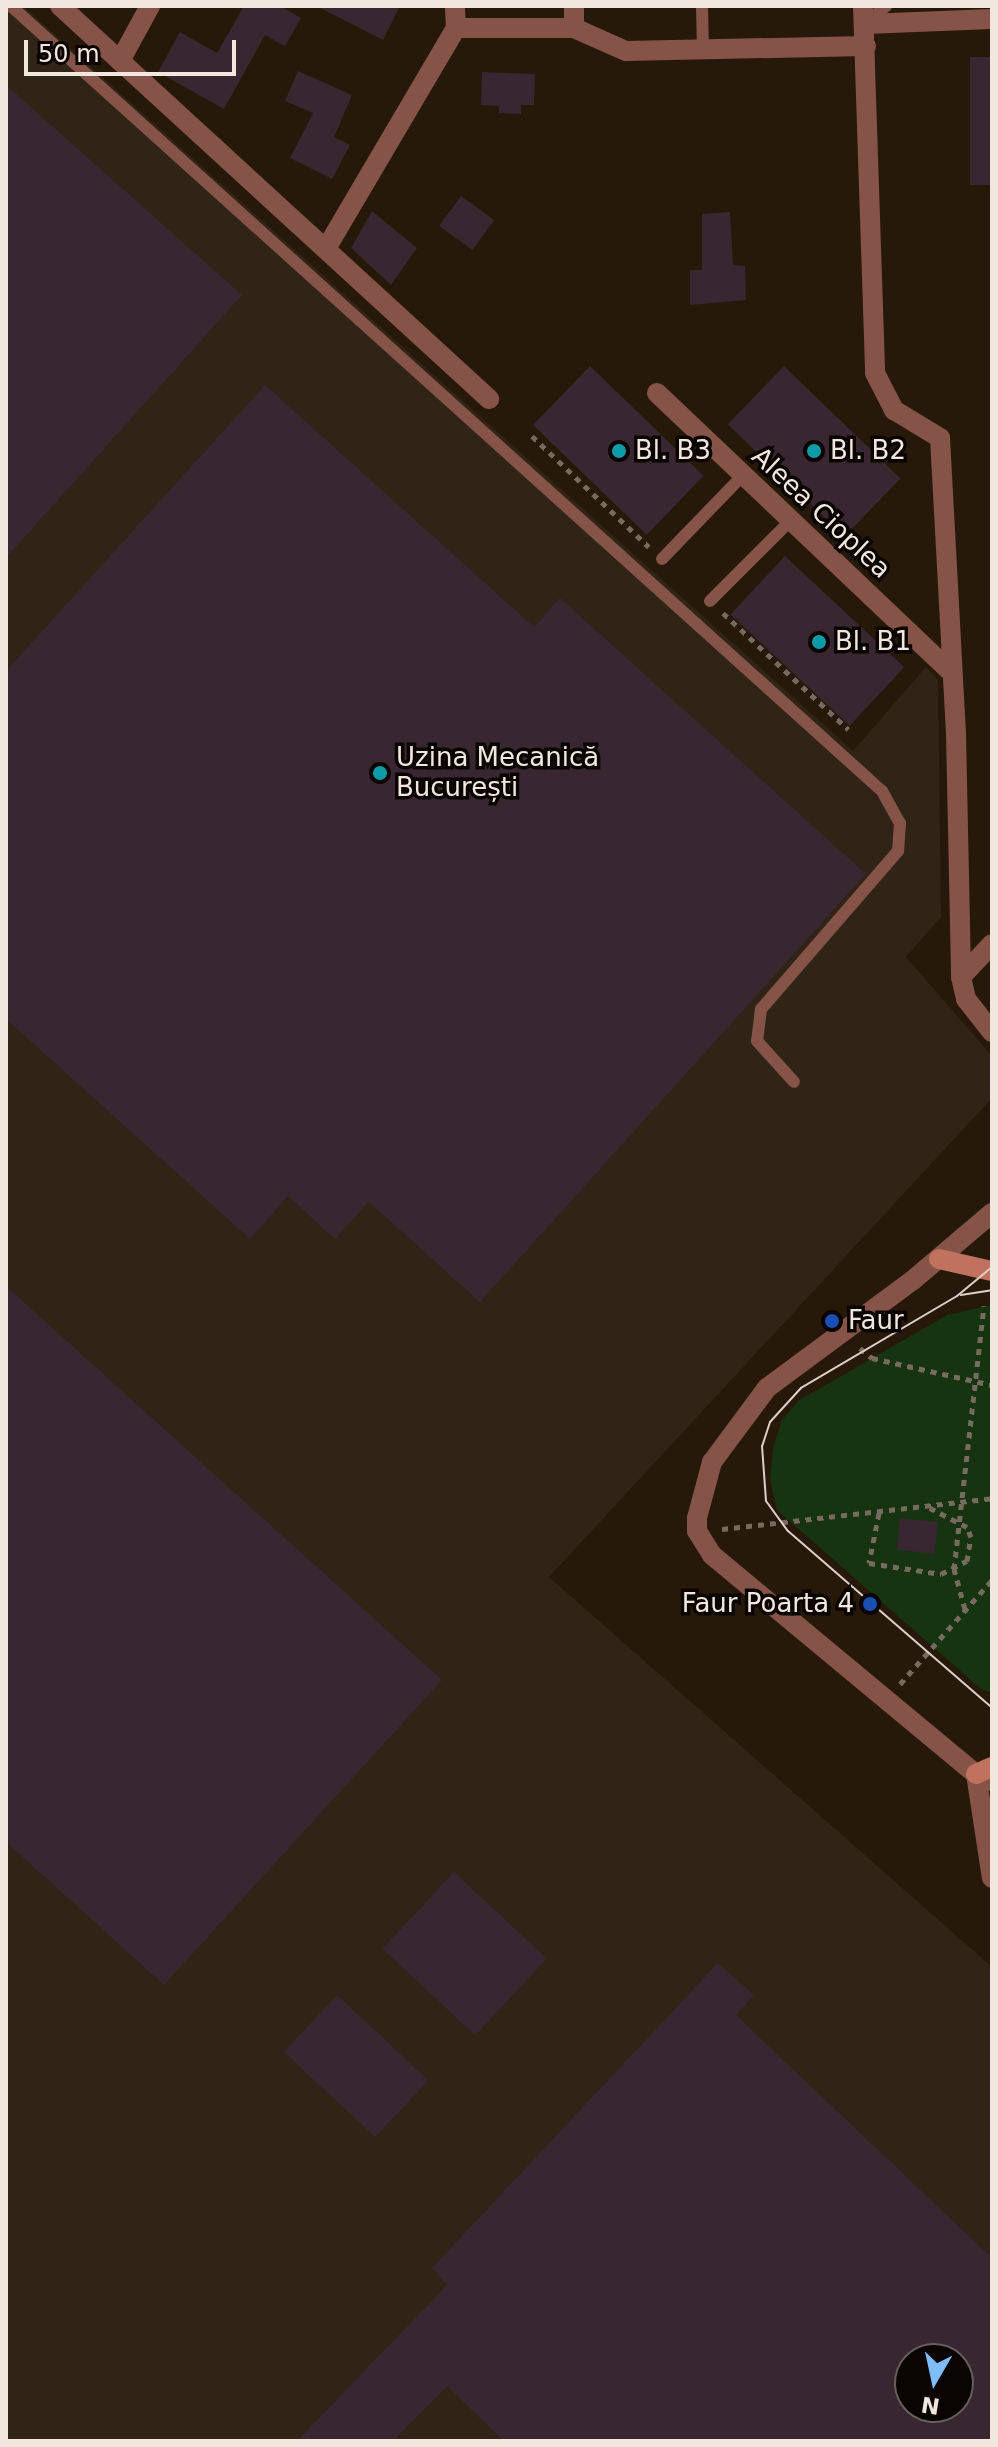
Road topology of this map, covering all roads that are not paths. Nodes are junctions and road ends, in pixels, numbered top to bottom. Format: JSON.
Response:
{"nodes":[{"id":1,"x":11,"y":6,"type":"edge"},
{"id":2,"x":60,"y":6,"type":"edge"},
{"id":3,"x":150,"y":6,"type":"edge"},
{"id":4,"x":455,"y":6,"type":"edge"},
{"id":5,"x":574,"y":6,"type":"edge"},
{"id":6,"x":702,"y":6,"type":"edge"},
{"id":7,"x":886,"y":6,"type":"edge"},
{"id":8,"x":864,"y":15,"type":"edge"},
{"id":9,"x":992,"y":19,"type":"edge"},
{"id":10,"x":456,"y":28,"type":"junction"},
{"id":11,"x":574,"y":28,"type":"junction"},
{"id":12,"x":866,"y":46,"type":"junction"},
{"id":13,"x":703,"y":50,"type":"junction"},
{"id":14,"x":120,"y":61,"type":"junction"},
{"id":15,"x":327,"y":247,"type":"junction"},
{"id":16,"x":657,"y":393,"type":"dead end"},
{"id":17,"x":489,"y":399,"type":"dead end"},
{"id":18,"x":743,"y":475,"type":"junction"},
{"id":19,"x":791,"y":520,"type":"junction"},
{"id":20,"x":662,"y":559,"type":"road end"},
{"id":21,"x":710,"y":601,"type":"road end"},
{"id":22,"x":949,"y":670,"type":"junction"},
{"id":23,"x":992,"y":944,"type":"edge"},
{"id":24,"x":961,"y":977,"type":"junction"},
{"id":25,"x":992,"y":1032,"type":"edge"},
{"id":26,"x":794,"y":1082,"type":"dead end"},
{"id":27,"x":992,"y":1213,"type":"edge"},
{"id":28,"x":939,"y":1259,"type":"junction"},
{"id":29,"x":992,"y":1271,"type":"edge"},
{"id":30,"x":987,"y":1774,"type":"edge"},
{"id":31,"x":992,"y":1878,"type":"edge"}],
"edges":[{"from":1,"to":26,"type":"lane"},
{"from":2,"to":14,"type":"street"},
{"from":3,"to":14,"type":"street"},
{"from":4,"to":10,"type":"street"},
{"from":5,"to":11,"type":"street"},
{"from":6,"to":13,"type":"lane"},
{"from":7,"to":8,"type":"lane"},
{"from":8,"to":9,"type":"street"},
{"from":8,"to":12,"type":"street"},
{"from":10,"to":11,"type":"street"},
{"from":10,"to":15,"type":"street"},
{"from":11,"to":13,"type":"street"},
{"from":12,"to":13,"type":"street"},
{"from":12,"to":22,"type":"street"},
{"from":14,"to":15,"type":"street"},
{"from":15,"to":17,"type":"street"},
{"from":16,"to":18,"type":"street","name":"Aleea Cioplea"},
{"from":18,"to":19,"type":"street","name":"Aleea Cioplea"},
{"from":18,"to":20,"type":"lane"},
{"from":19,"to":21,"type":"lane"},
{"from":19,"to":22,"type":"street","name":"Aleea Cioplea"},
{"from":22,"to":24,"type":"street"},
{"from":23,"to":24,"type":"street"},
{"from":24,"to":25,"type":"street"},
{"from":27,"to":28,"type":"street"},
{"from":28,"to":29,"type":"main road"},
{"from":28,"to":30,"type":"street"},
{"from":30,"to":31,"type":"street"}]}
